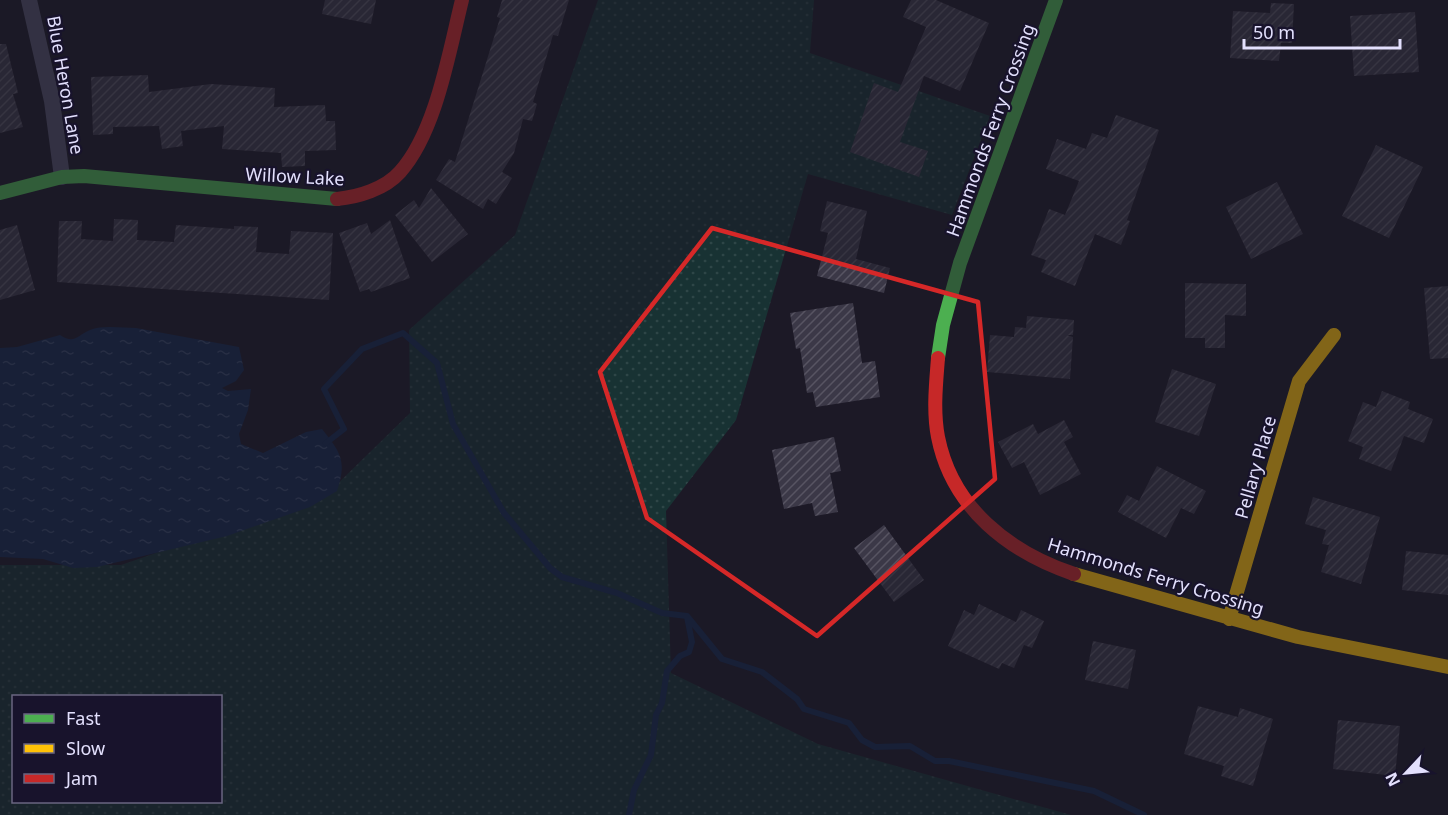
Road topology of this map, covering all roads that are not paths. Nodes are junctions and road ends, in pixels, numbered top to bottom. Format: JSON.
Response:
{"nodes":[{"id":1,"x":30,"y":0,"type":"edge"},
{"id":2,"x":462,"y":0,"type":"edge"},
{"id":3,"x":1056,"y":0,"type":"edge"},
{"id":4,"x":62,"y":177,"type":"junction"},
{"id":5,"x":0,"y":193,"type":"edge"},
{"id":6,"x":1334,"y":335,"type":"dead end"},
{"id":7,"x":1229,"y":619,"type":"junction"},
{"id":8,"x":1448,"y":667,"type":"edge"}],
"edges":[{"from":1,"to":4,"type":"street","name":"Blue Heron Lane"},
{"from":2,"to":4,"type":"street","name":"Willow Lake"},
{"from":3,"to":7,"type":"street","name":"Hammonds Ferry Crossing"},
{"from":4,"to":5,"type":"street","name":"Willow Lake"},
{"from":6,"to":7,"type":"street","name":"Pellary Place"},
{"from":7,"to":8,"type":"street","name":"Hammonds Ferry Crossing"}]}
